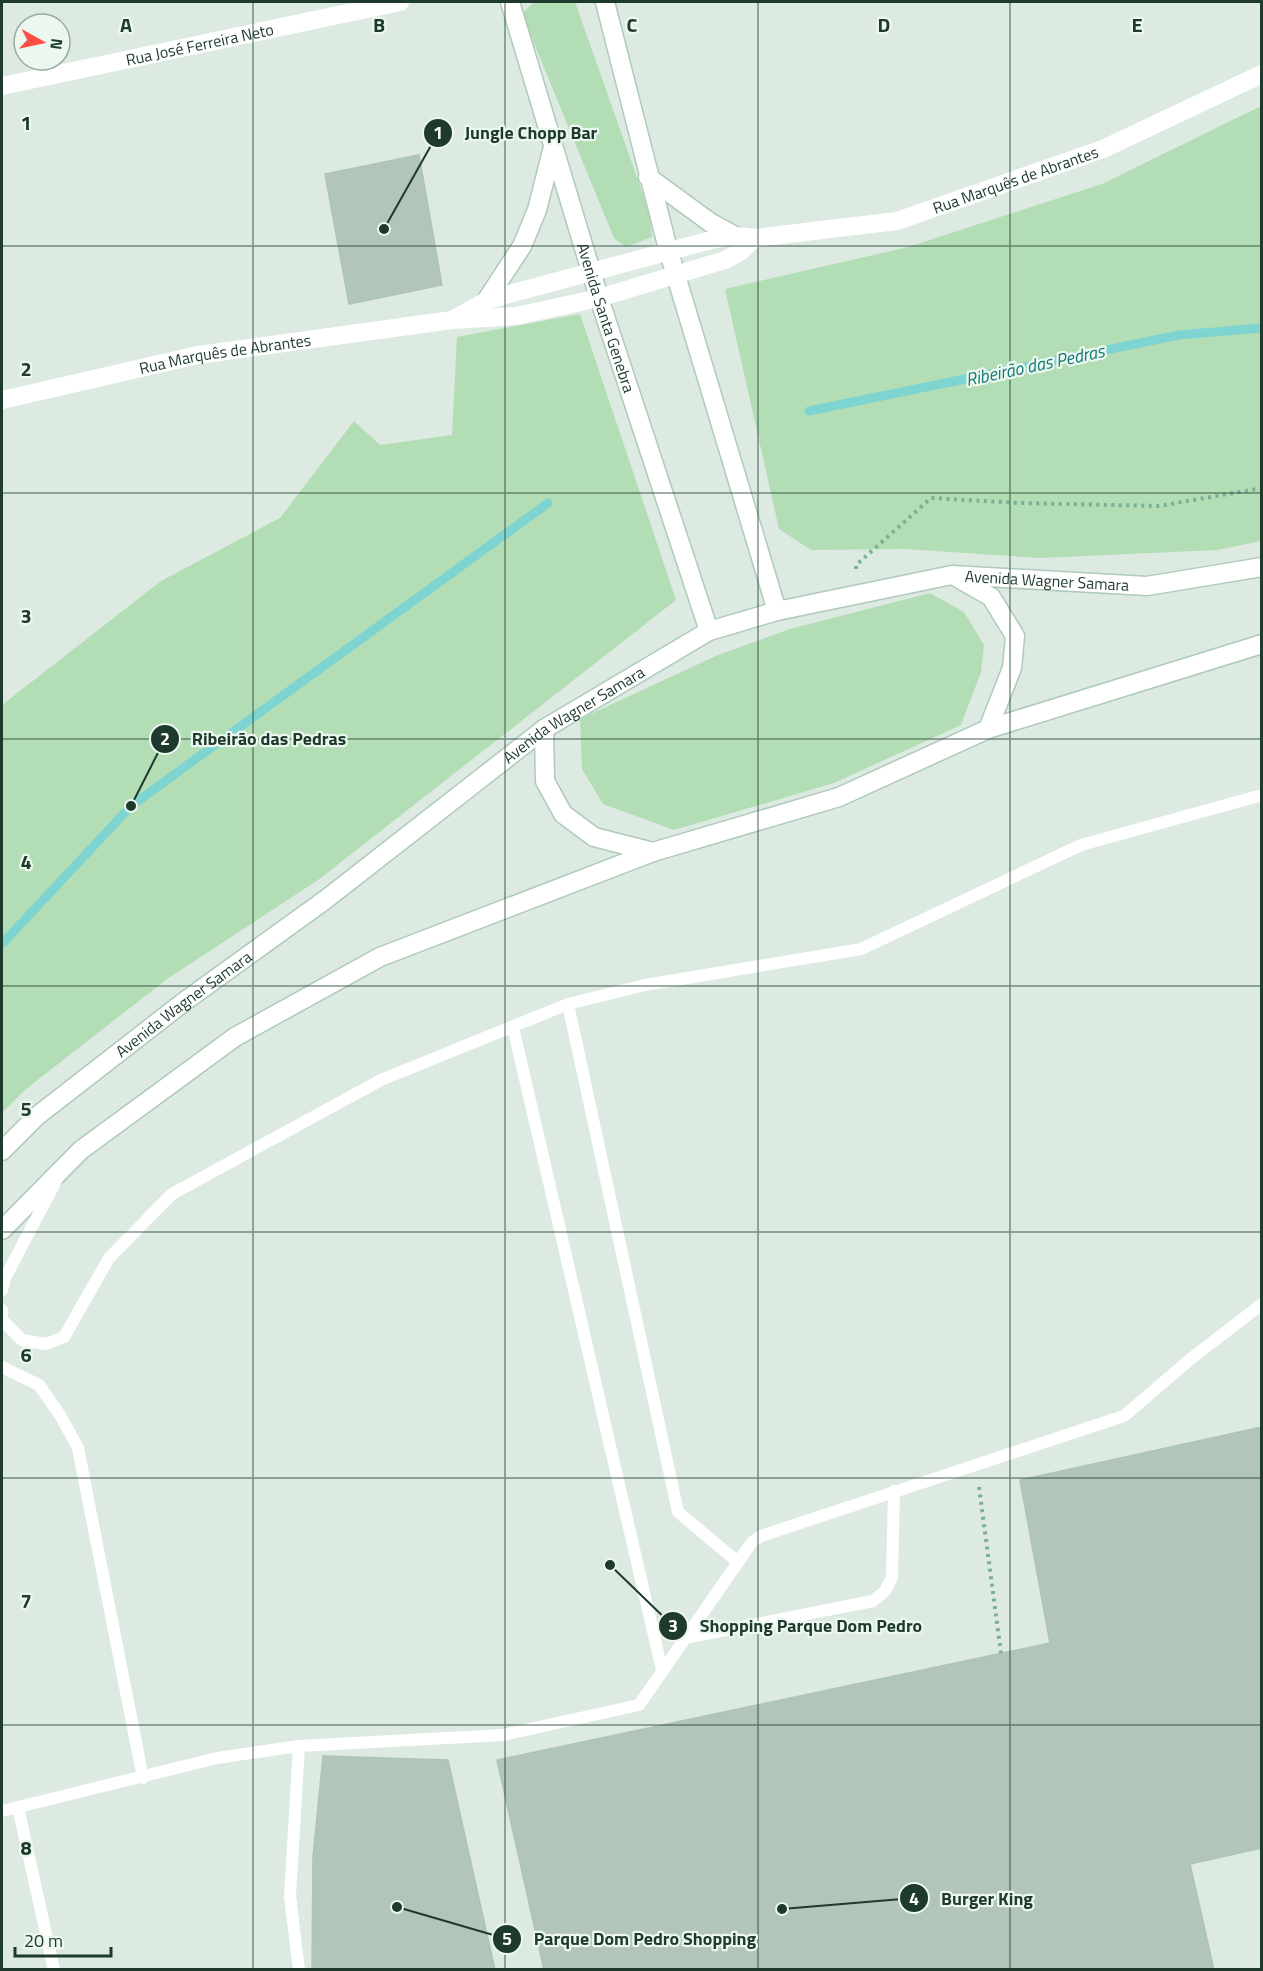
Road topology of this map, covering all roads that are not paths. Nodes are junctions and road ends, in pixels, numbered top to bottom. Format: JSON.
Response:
{"nodes":[{"id":1,"x":400,"y":2,"type":"edge"},
{"id":2,"x":510,"y":2,"type":"edge"},
{"id":3,"x":605,"y":2,"type":"edge"},
{"id":4,"x":1262,"y":74,"type":"edge"},
{"id":5,"x":2,"y":86,"type":"edge"},
{"id":6,"x":553,"y":147,"type":"junction"},
{"id":7,"x":648,"y":177,"type":"junction"},
{"id":8,"x":735,"y":236,"type":"junction"},
{"id":9,"x":755,"y":238,"type":"junction"},
{"id":10,"x":668,"y":249,"type":"junction"},
{"id":11,"x":592,"y":271,"type":"junction"},
{"id":12,"x":676,"y":275,"type":"junction"},
{"id":13,"x":599,"y":298,"type":"junction"},
{"id":14,"x":486,"y":301,"type":"junction"},
{"id":15,"x":452,"y":320,"type":"junction"},
{"id":16,"x":2,"y":400,"type":"edge"},
{"id":17,"x":1262,"y":567,"type":"edge"},
{"id":18,"x":952,"y":574,"type":"junction"},
{"id":19,"x":777,"y":610,"type":"junction"},
{"id":20,"x":709,"y":631,"type":"junction"},
{"id":21,"x":1262,"y":644,"type":"edge"},
{"id":22,"x":544,"y":729,"type":"junction"},
{"id":23,"x":988,"y":729,"type":"junction"},
{"id":24,"x":1262,"y":795,"type":"edge"},
{"id":25,"x":653,"y":852,"type":"junction"},
{"id":26,"x":568,"y":1004,"type":"junction"},
{"id":27,"x":513,"y":1027,"type":"junction"},
{"id":28,"x":2,"y":1150,"type":"edge"},
{"id":29,"x":63,"y":1168,"type":"junction"},
{"id":30,"x":2,"y":1230,"type":"edge"},
{"id":31,"x":2,"y":1290,"type":"edge"},
{"id":32,"x":1262,"y":1304,"type":"edge"},
{"id":33,"x":2,"y":1311,"type":"edge"},
{"id":34,"x":2,"y":1367,"type":"edge"},
{"id":35,"x":894,"y":1491,"type":"junction"},
{"id":36,"x":738,"y":1562,"type":"junction"},
{"id":37,"x":685,"y":1638,"type":"junction"},
{"id":38,"x":662,"y":1670,"type":"junction"},
{"id":39,"x":298,"y":1746,"type":"junction"},
{"id":40,"x":143,"y":1778,"type":"junction"},
{"id":41,"x":18,"y":1807,"type":"junction"},
{"id":42,"x":2,"y":1811,"type":"edge"},
{"id":43,"x":54,"y":1970,"type":"edge"},
{"id":44,"x":298,"y":1970,"type":"edge"}],
"edges":[{"from":1,"to":5,"type":"street","name":"Rua José Ferreira Neto"},
{"from":2,"to":6,"type":"street","name":"Avenida Santa Genebra"},
{"from":3,"to":7,"type":"street"},
{"from":4,"to":9,"type":"street","name":"Rua Marquês de Abrantes"},
{"from":6,"to":11,"type":"street","name":"Avenida Santa Genebra"},
{"from":6,"to":14,"type":"street"},
{"from":7,"to":8,"type":"street"},
{"from":7,"to":10,"type":"street"},
{"from":8,"to":9,"type":"street","name":"Rua Marquês de Abrantes"},
{"from":8,"to":10,"type":"street","name":"Rua Marquês de Abrantes"},
{"from":9,"to":12,"type":"street","name":"Rua Marquês de Abrantes"},
{"from":10,"to":11,"type":"street","name":"Rua Marquês de Abrantes"},
{"from":10,"to":12,"type":"street"},
{"from":11,"to":13,"type":"street","name":"Avenida Santa Genebra"},
{"from":11,"to":14,"type":"street","name":"Rua Marquês de Abrantes"},
{"from":12,"to":13,"type":"street","name":"Rua Marquês de Abrantes"},
{"from":12,"to":19,"type":"street"},
{"from":13,"to":15,"type":"street","name":"Rua Marquês de Abrantes"},
{"from":13,"to":20,"type":"street","name":"Avenida Santa Genebra"},
{"from":14,"to":15,"type":"street","name":"Rua Marquês de Abrantes"},
{"from":15,"to":16,"type":"street","name":"Rua Marquês de Abrantes"},
{"from":17,"to":18,"type":"street","name":"Avenida Wagner Samara"},
{"from":18,"to":19,"type":"street","name":"Avenida Wagner Samara"},
{"from":18,"to":23,"type":"street"},
{"from":19,"to":20,"type":"street","name":"Avenida Wagner Samara"},
{"from":20,"to":22,"type":"street","name":"Avenida Wagner Samara"},
{"from":21,"to":23,"type":"street"},
{"from":22,"to":25,"type":"street"},
{"from":22,"to":28,"type":"street","name":"Avenida Wagner Samara"},
{"from":23,"to":25,"type":"street"},
{"from":24,"to":26,"type":"lane"},
{"from":25,"to":29,"type":"street"},
{"from":26,"to":27,"type":"lane"},
{"from":26,"to":36,"type":"lane"},
{"from":27,"to":33,"type":"lane"},
{"from":27,"to":38,"type":"lane"},
{"from":29,"to":30,"type":"street"},
{"from":29,"to":31,"type":"lane"},
{"from":32,"to":35,"type":"lane"},
{"from":34,"to":40,"type":"lane"},
{"from":35,"to":36,"type":"lane"},
{"from":35,"to":37,"type":"lane"},
{"from":36,"to":37,"type":"lane"},
{"from":37,"to":38,"type":"lane"},
{"from":38,"to":39,"type":"lane"},
{"from":39,"to":40,"type":"lane"},
{"from":39,"to":44,"type":"lane"},
{"from":40,"to":41,"type":"lane"},
{"from":41,"to":42,"type":"lane"},
{"from":41,"to":43,"type":"lane"}]}
